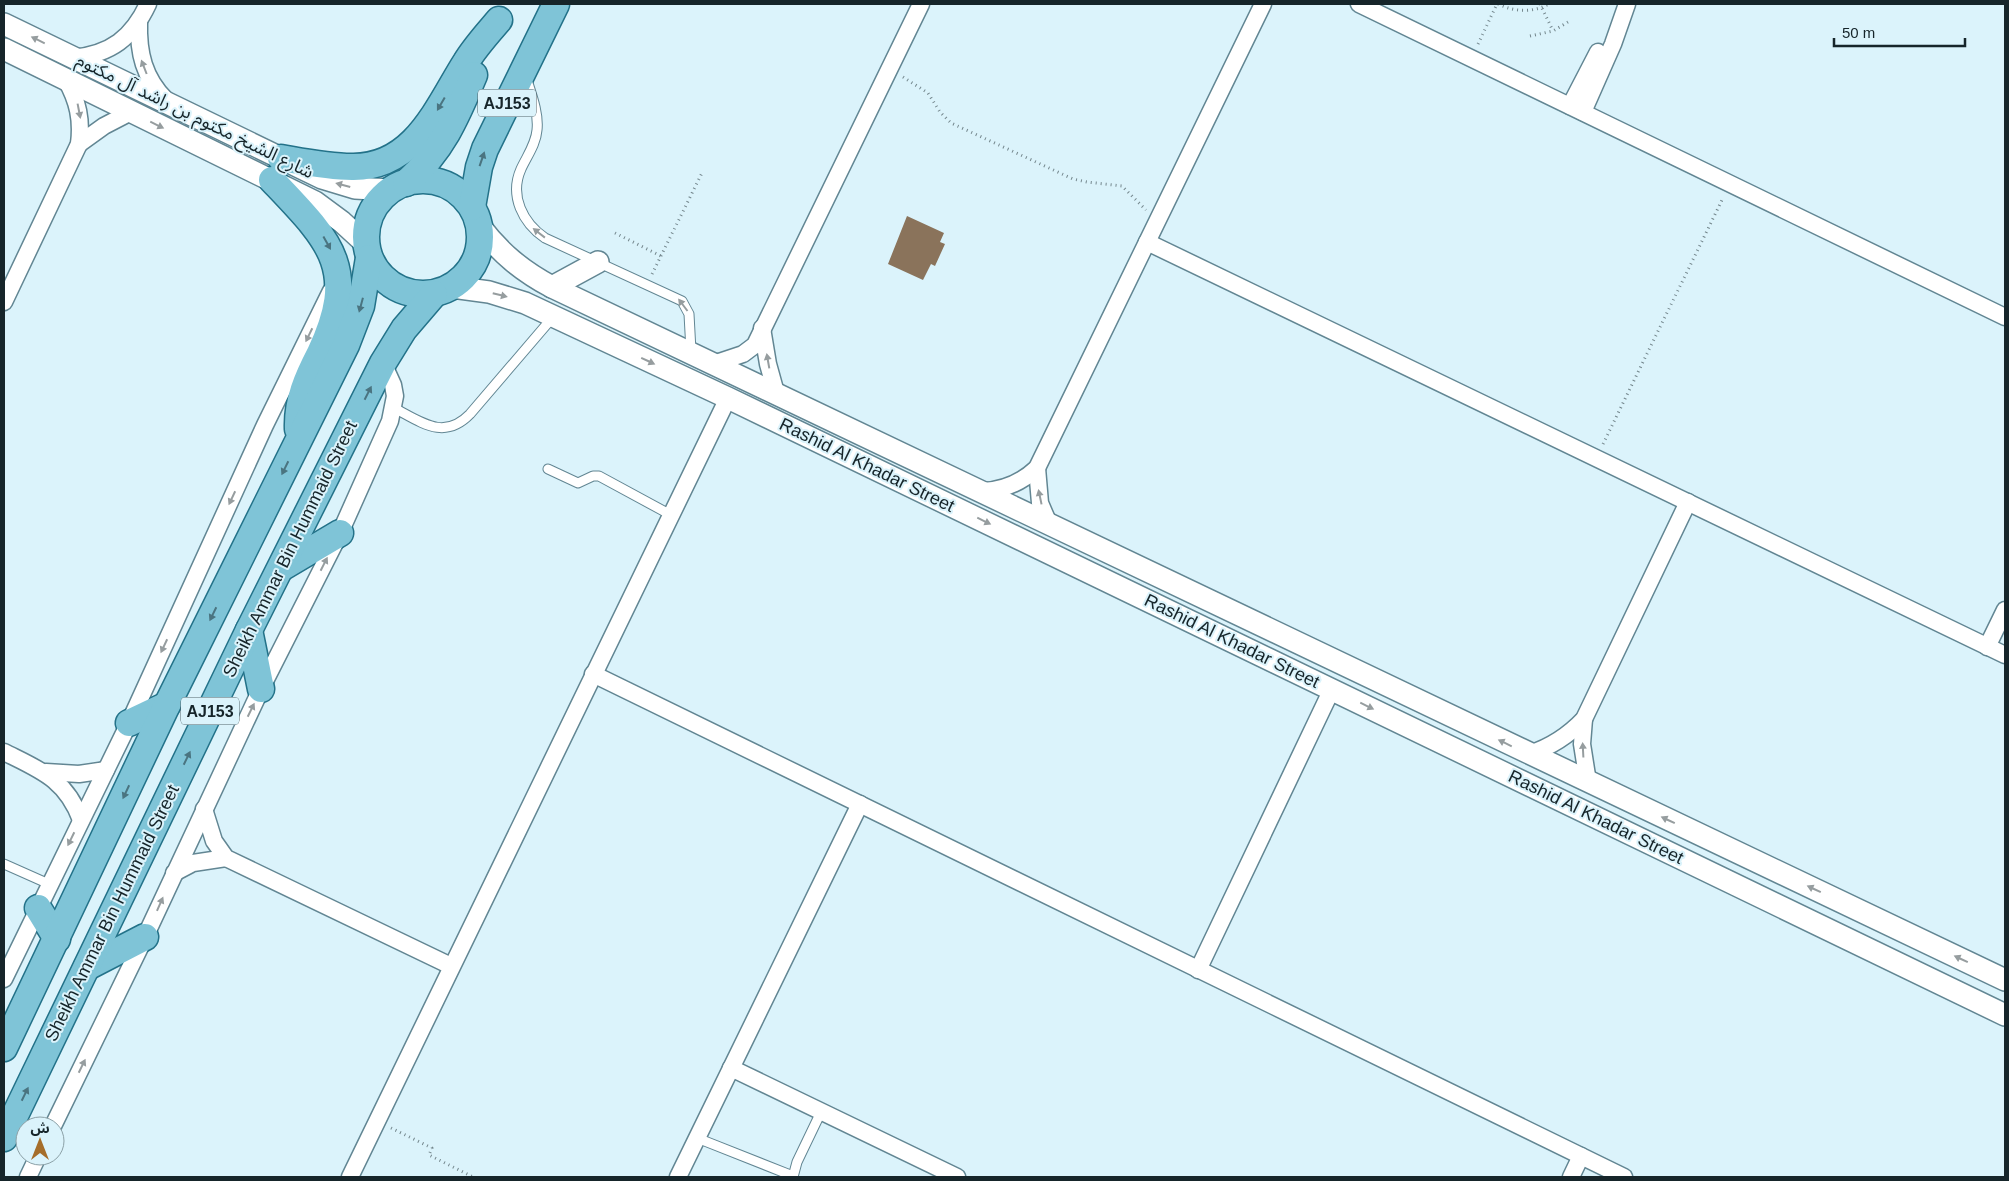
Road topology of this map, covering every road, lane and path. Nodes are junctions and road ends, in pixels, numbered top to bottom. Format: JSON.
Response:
{"nodes":[{"id":1,"x":148,"y":4,"type":"edge"},
{"id":2,"x":556,"y":4,"type":"edge"},
{"id":3,"x":921,"y":4,"type":"edge"},
{"id":4,"x":1263,"y":4,"type":"edge"},
{"id":5,"x":1359,"y":4,"type":"edge"},
{"id":6,"x":1497,"y":4,"type":"edge"},
{"id":7,"x":1549,"y":4,"type":"edge"},
{"id":8,"x":1541,"y":6,"type":"edge"},
{"id":9,"x":1625,"y":7,"type":"edge"},
{"id":10,"x":503,"y":12,"type":"edge"},
{"id":11,"x":139,"y":22,"type":"junction"},
{"id":12,"x":1568,"y":22,"type":"dead end"},
{"id":13,"x":4,"y":24,"type":"edge"},
{"id":14,"x":1553,"y":31,"type":"junction"},
{"id":15,"x":1530,"y":36,"type":"dead end"},
{"id":16,"x":4,"y":49,"type":"edge"},
{"id":17,"x":74,"y":58,"type":"junction"},
{"id":18,"x":1471,"y":58,"type":"junction"},
{"id":19,"x":524,"y":68,"type":"junction"},
{"id":20,"x":889,"y":68,"type":"junction"},
{"id":21,"x":66,"y":80,"type":"junction"},
{"id":22,"x":170,"y":104,"type":"junction"},
{"id":23,"x":1576,"y":109,"type":"junction"},
{"id":24,"x":131,"y":112,"type":"junction"},
{"id":25,"x":79,"y":144,"type":"junction"},
{"id":26,"x":276,"y":169,"type":"junction"},
{"id":27,"x":702,"y":173,"type":"dead end"},
{"id":28,"x":1730,"y":184,"type":"junction"},
{"id":29,"x":399,"y":186,"type":"junction"},
{"id":30,"x":476,"y":216,"type":"junction"},
{"id":31,"x":1157,"y":222,"type":"junction"},
{"id":32,"x":615,"y":233,"type":"dead end"},
{"id":33,"x":1147,"y":242,"type":"junction"},
{"id":34,"x":368,"y":251,"type":"junction"},
{"id":35,"x":661,"y":256,"type":"junction"},
{"id":36,"x":598,"y":262,"type":"junction"},
{"id":37,"x":338,"y":276,"type":"junction"},
{"id":38,"x":647,"y":284,"type":"junction"},
{"id":39,"x":552,"y":287,"type":"junction"},
{"id":40,"x":443,"y":291,"type":"junction"},
{"id":41,"x":4,"y":302,"type":"edge"},
{"id":42,"x":553,"y":317,"type":"junction"},
{"id":43,"x":2005,"y":317,"type":"edge"},
{"id":44,"x":762,"y":328,"type":"junction"},
{"id":45,"x":691,"y":351,"type":"junction"},
{"id":46,"x":383,"y":362,"type":"junction"},
{"id":47,"x":716,"y":363,"type":"junction"},
{"id":48,"x":776,"y":393,"type":"junction"},
{"id":49,"x":728,"y":398,"type":"junction"},
{"id":50,"x":394,"y":408,"type":"junction"},
{"id":51,"x":298,"y":442,"type":"junction"},
{"id":52,"x":1596,"y":458,"type":"junction"},
{"id":53,"x":1037,"y":468,"type":"junction"},
{"id":54,"x":548,"y":470,"type":"dead end"},
{"id":55,"x":982,"y":491,"type":"junction"},
{"id":56,"x":1688,"y":502,"type":"junction"},
{"id":57,"x":671,"y":515,"type":"junction"},
{"id":58,"x":1049,"y":524,"type":"junction"},
{"id":59,"x":340,"y":533,"type":"junction"},
{"id":60,"x":281,"y":568,"type":"junction"},
{"id":61,"x":2005,"y":610,"type":"edge"},
{"id":62,"x":249,"y":630,"type":"junction"},
{"id":63,"x":1988,"y":647,"type":"junction"},
{"id":64,"x":2005,"y":655,"type":"edge"},
{"id":65,"x":593,"y":674,"type":"junction"},
{"id":66,"x":261,"y":689,"type":"junction"},
{"id":67,"x":1332,"y":689,"type":"junction"},
{"id":68,"x":167,"y":705,"type":"junction"},
{"id":69,"x":1584,"y":718,"type":"junction"},
{"id":70,"x":129,"y":723,"type":"junction"},
{"id":71,"x":4,"y":752,"type":"edge"},
{"id":72,"x":1529,"y":754,"type":"junction"},
{"id":73,"x":106,"y":770,"type":"junction"},
{"id":74,"x":46,"y":772,"type":"junction"},
{"id":75,"x":1588,"y":782,"type":"junction"},
{"id":76,"x":860,"y":804,"type":"junction"},
{"id":77,"x":204,"y":809,"type":"junction"},
{"id":78,"x":80,"y":820,"type":"junction"},
{"id":79,"x":226,"y":858,"type":"junction"},
{"id":80,"x":4,"y":864,"type":"edge"},
{"id":81,"x":174,"y":873,"type":"junction"},
{"id":82,"x":50,"y":884,"type":"junction"},
{"id":83,"x":38,"y":908,"type":"junction"},
{"id":84,"x":145,"y":936,"type":"junction"},
{"id":85,"x":57,"y":938,"type":"junction"},
{"id":86,"x":451,"y":966,"type":"junction"},
{"id":87,"x":87,"y":967,"type":"junction"},
{"id":88,"x":1198,"y":970,"type":"junction"},
{"id":89,"x":4,"y":978,"type":"edge"},
{"id":90,"x":2005,"y":980,"type":"edge"},
{"id":91,"x":2005,"y":1015,"type":"edge"},
{"id":92,"x":4,"y":1048,"type":"edge"},
{"id":93,"x":731,"y":1068,"type":"junction"},
{"id":94,"x":821,"y":1112,"type":"junction"},
{"id":95,"x":58,"y":1116,"type":"edge"},
{"id":96,"x":377,"y":1121,"type":"junction"},
{"id":97,"x":4,"y":1138,"type":"edge"},
{"id":98,"x":697,"y":1138,"type":"junction"},
{"id":99,"x":1581,"y":1156,"type":"junction"},
{"id":100,"x":793,"y":1176,"type":"edge"},
{"id":101,"x":350,"y":1177,"type":"edge"},
{"id":102,"x":474,"y":1177,"type":"edge"},
{"id":103,"x":678,"y":1177,"type":"edge"},
{"id":104,"x":958,"y":1177,"type":"edge"},
{"id":105,"x":1571,"y":1177,"type":"edge"},
{"id":106,"x":1624,"y":1177,"type":"edge"}],
"edges":[{"from":1,"to":11,"type":"street"},
{"from":2,"to":19,"type":"main road","number":"AJ153"},
{"from":3,"to":20,"type":"street"},
{"from":4,"to":31,"type":"street"},
{"from":5,"to":18,"type":"street"},
{"from":6,"to":8,"type":"path"},
{"from":6,"to":18,"type":"path"},
{"from":7,"to":8,"type":"path"},
{"from":8,"to":14,"type":"path"},
{"from":9,"to":23,"type":"street"},
{"from":10,"to":26,"type":"main road","one_way":true},
{"from":10,"to":29,"type":"main road","number":"AJ153"},
{"from":11,"to":17,"type":"street"},
{"from":22,"to":11,"type":"street","one_way":true},
{"from":12,"to":14,"type":"path"},
{"from":17,"to":13,"type":"street","name":"شارع الشيخ مكتوم بن راشد آل مكتوم","one_way":true},
{"from":14,"to":15,"type":"path"},
{"from":16,"to":21,"type":"street","name":"شارع الشيخ مكتوم بن راشد آل مكتوم"},
{"from":17,"to":22,"type":"street","name":"شارع الشيخ مكتوم بن راشد آل مكتوم"},
{"from":18,"to":23,"type":"street"},
{"from":30,"to":19,"type":"main road","number":"AJ153","one_way":true},
{"from":36,"to":19,"type":"lane","one_way":true},
{"from":20,"to":31,"type":"path"},
{"from":20,"to":44,"type":"street"},
{"from":21,"to":24,"type":"street","name":"شارع الشيخ مكتوم بن راشد آل مكتوم"},
{"from":21,"to":25,"type":"street","one_way":true},
{"from":22,"to":26,"type":"street","name":"شارع الشيخ مكتوم بن راشد آل مكتوم"},
{"from":23,"to":28,"type":"street"},
{"from":24,"to":25,"type":"street"},
{"from":24,"to":26,"type":"street","name":"شارع الشيخ مكتوم بن راشد آل مكتوم","one_way":true},
{"from":25,"to":41,"type":"street"},
{"from":29,"to":26,"type":"street","name":"شارع الشيخ مكتوم بن راشد آل مكتوم","one_way":true},
{"from":26,"to":34,"type":"street","name":"شارع الشيخ مكتوم بن راشد آل مكتوم"},
{"from":26,"to":37,"type":"main road","one_way":true},
{"from":27,"to":35,"type":"path"},
{"from":28,"to":43,"type":"street"},
{"from":28,"to":52,"type":"path"},
{"from":29,"to":30,"type":"main road"},
{"from":29,"to":34,"type":"main road"},
{"from":30,"to":39,"type":"street","name":"Rashid Al Khadar Street"},
{"from":30,"to":40,"type":"main road"},
{"from":31,"to":33,"type":"street"},
{"from":32,"to":35,"type":"path"},
{"from":33,"to":52,"type":"street"},
{"from":33,"to":53,"type":"street"},
{"from":34,"to":40,"type":"main road"},
{"from":34,"to":51,"type":"main road","number":"AJ153","one_way":true},
{"from":35,"to":38,"type":"path"},
{"from":36,"to":38,"type":"lane"},
{"from":36,"to":39,"type":"street"},
{"from":37,"to":51,"type":"main road"},
{"from":37,"to":70,"type":"street","one_way":true},
{"from":45,"to":38,"type":"lane","one_way":true},
{"from":39,"to":45,"type":"street","name":"Rashid Al Khadar Street"},
{"from":40,"to":42,"type":"street","name":"Rashid Al Khadar Street","one_way":true},
{"from":40,"to":46,"type":"main road","name":"Sheikh Ammar Bin Hummaid Street","number":"AJ153"},
{"from":42,"to":49,"type":"street","name":"Rashid Al Khadar Street","one_way":true},
{"from":42,"to":50,"type":"lane"},
{"from":44,"to":47,"type":"street"},
{"from":48,"to":44,"type":"street","one_way":true},
{"from":45,"to":47,"type":"street","name":"Rashid Al Khadar Street"},
{"from":46,"to":50,"type":"street"},
{"from":60,"to":46,"type":"main road","name":"Sheikh Ammar Bin Hummaid Street","number":"AJ153","one_way":true},
{"from":47,"to":48,"type":"street","name":"Rashid Al Khadar Street"},
{"from":48,"to":55,"type":"street","name":"Rashid Al Khadar Street"},
{"from":49,"to":57,"type":"street"},
{"from":49,"to":67,"type":"street","name":"Rashid Al Khadar Street","one_way":true},
{"from":50,"to":59,"type":"street"},
{"from":51,"to":68,"type":"main road","number":"AJ153","one_way":true},
{"from":52,"to":56,"type":"street"},
{"from":53,"to":55,"type":"street"},
{"from":58,"to":53,"type":"street","one_way":true},
{"from":54,"to":57,"type":"lane"},
{"from":55,"to":58,"type":"street","name":"Rashid Al Khadar Street"},
{"from":56,"to":63,"type":"street"},
{"from":56,"to":69,"type":"street"},
{"from":57,"to":65,"type":"street"},
{"from":72,"to":58,"type":"street","name":"Rashid Al Khadar Street","one_way":true},
{"from":59,"to":60,"type":"main road"},
{"from":66,"to":59,"type":"street","one_way":true},
{"from":60,"to":62,"type":"main road","name":"Sheikh Ammar Bin Hummaid Street","number":"AJ153"},
{"from":61,"to":63,"type":"street"},
{"from":62,"to":66,"type":"main road"},
{"from":87,"to":62,"type":"main road","name":"Sheikh Ammar Bin Hummaid Street","number":"AJ153","one_way":true},
{"from":63,"to":64,"type":"street"},
{"from":65,"to":76,"type":"street"},
{"from":65,"to":86,"type":"street"},
{"from":77,"to":66,"type":"street","one_way":true},
{"from":67,"to":88,"type":"street"},
{"from":67,"to":91,"type":"street","name":"Rashid Al Khadar Street","one_way":true},
{"from":68,"to":70,"type":"main road"},
{"from":68,"to":85,"type":"main road","number":"AJ153","one_way":true},
{"from":69,"to":72,"type":"street"},
{"from":75,"to":69,"type":"street","one_way":true},
{"from":70,"to":73,"type":"street"},
{"from":71,"to":74,"type":"street"},
{"from":72,"to":75,"type":"street","name":"Rashid Al Khadar Street"},
{"from":73,"to":74,"type":"street"},
{"from":73,"to":78,"type":"street"},
{"from":74,"to":78,"type":"street"},
{"from":90,"to":75,"type":"street","name":"Rashid Al Khadar Street","one_way":true},
{"from":76,"to":88,"type":"street"},
{"from":76,"to":93,"type":"street"},
{"from":77,"to":79,"type":"street"},
{"from":77,"to":81,"type":"street"},
{"from":78,"to":82,"type":"street","one_way":true},
{"from":79,"to":81,"type":"street"},
{"from":79,"to":86,"type":"street"},
{"from":80,"to":82,"type":"lane"},
{"from":84,"to":81,"type":"street","one_way":true},
{"from":82,"to":83,"type":"street"},
{"from":83,"to":85,"type":"main road"},
{"from":83,"to":89,"type":"street"},
{"from":84,"to":87,"type":"main road"},
{"from":95,"to":84,"type":"street","one_way":true},
{"from":85,"to":92,"type":"main road","number":"AJ153"},
{"from":86,"to":96,"type":"street"},
{"from":97,"to":87,"type":"main road","name":"Sheikh Ammar Bin Hummaid Street","number":"AJ153","one_way":true},
{"from":88,"to":99,"type":"street"},
{"from":93,"to":94,"type":"street"},
{"from":93,"to":98,"type":"street"},
{"from":94,"to":100,"type":"lane"},
{"from":94,"to":104,"type":"street"},
{"from":96,"to":101,"type":"street"},
{"from":96,"to":102,"type":"path"},
{"from":98,"to":100,"type":"lane"},
{"from":98,"to":103,"type":"street"},
{"from":99,"to":105,"type":"street"},
{"from":99,"to":106,"type":"street"}]}
